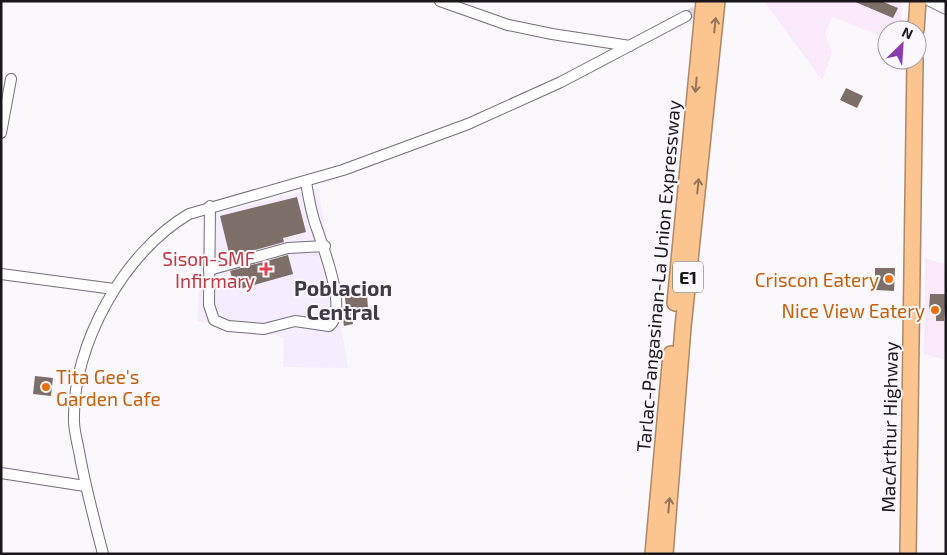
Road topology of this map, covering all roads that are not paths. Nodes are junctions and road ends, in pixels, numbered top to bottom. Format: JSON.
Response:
{"nodes":[{"id":1,"x":440,"y":1,"type":"edge"},
{"id":2,"x":704,"y":1,"type":"edge"},
{"id":3,"x":717,"y":1,"type":"edge"},
{"id":4,"x":918,"y":1,"type":"edge"},
{"id":5,"x":930,"y":1,"type":"edge"},
{"id":6,"x":946,"y":9,"type":"edge"},
{"id":7,"x":686,"y":16,"type":"tunnel mouth"},
{"id":8,"x":917,"y":20,"type":"edge"},
{"id":9,"x":630,"y":46,"type":"junction"},
{"id":10,"x":915,"y":70,"type":"edge"},
{"id":11,"x":11,"y":80,"type":"dead end"},
{"id":12,"x":4,"y":96,"type":"edge"},
{"id":13,"x":1,"y":133,"type":"edge"},
{"id":14,"x":306,"y":182,"type":"junction"},
{"id":15,"x":210,"y":206,"type":"junction"},
{"id":16,"x":325,"y":246,"type":"junction"},
{"id":17,"x":209,"y":270,"type":"junction"},
{"id":18,"x":1,"y":274,"type":"edge"},
{"id":19,"x":114,"y":289,"type":"junction"},
{"id":20,"x":1,"y":473,"type":"edge"},
{"id":21,"x":85,"y":486,"type":"junction"},
{"id":22,"x":103,"y":554,"type":"edge"},
{"id":23,"x":653,"y":554,"type":"edge"},
{"id":24,"x":666,"y":554,"type":"edge"},
{"id":25,"x":908,"y":554,"type":"edge"}],
"edges":[{"from":1,"to":9,"type":"street"},
{"from":2,"to":23,"type":"highway","name":"Tarlac-Pangasinan-La Union Expressway","number":"E1","one_way":true},
{"from":24,"to":3,"type":"highway","name":"Tarlac-Pangasinan-La Union Expressway","number":"E1","one_way":true},
{"from":4,"to":8,"type":"highway"},
{"from":5,"to":6,"type":"street"},
{"from":7,"to":9,"type":"street"},
{"from":9,"to":14,"type":"street"},
{"from":10,"to":25,"type":"highway","name":"MacArthur Highway"},
{"from":11,"to":12,"type":"street"},
{"from":12,"to":13,"type":"street"},
{"from":14,"to":15,"type":"street"},
{"from":14,"to":16,"type":"street"},
{"from":15,"to":17,"type":"street"},
{"from":15,"to":19,"type":"street"},
{"from":16,"to":17,"type":"street"},
{"from":16,"to":17,"type":"street"},
{"from":18,"to":19,"type":"street"},
{"from":19,"to":21,"type":"street"},
{"from":20,"to":21,"type":"street"},
{"from":21,"to":22,"type":"street"}]}
